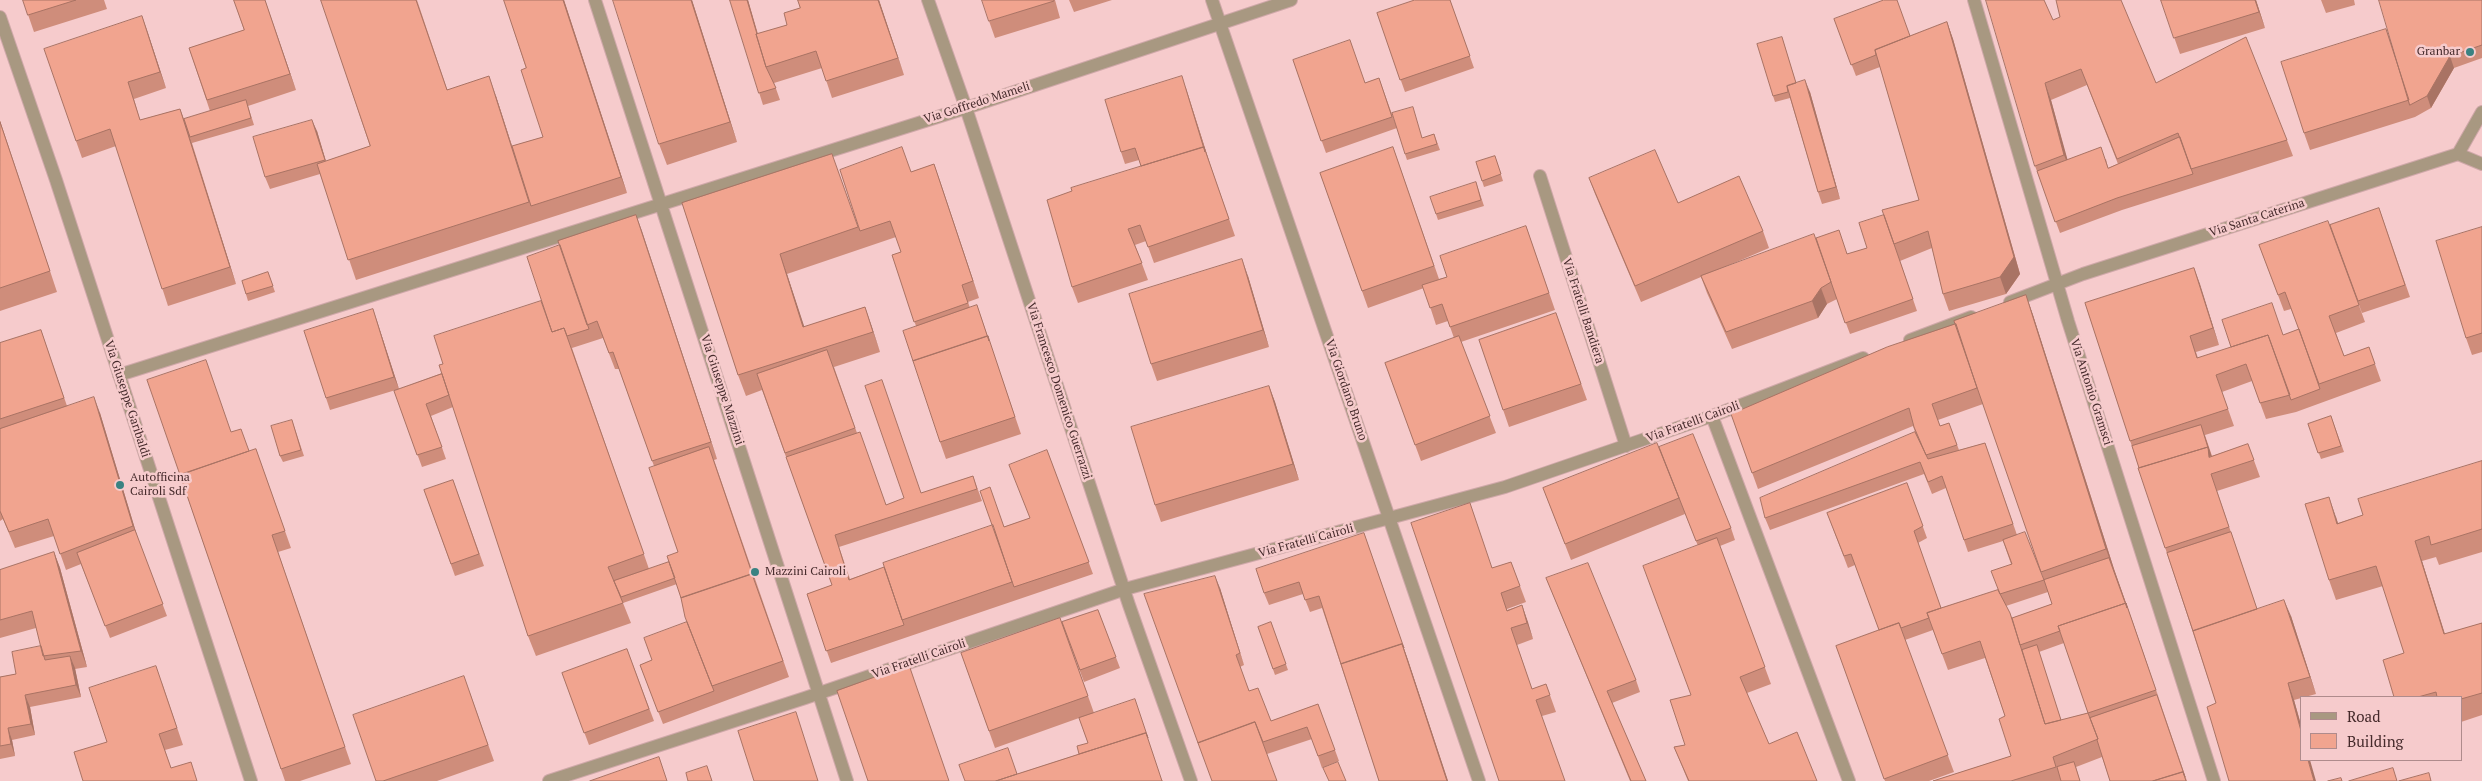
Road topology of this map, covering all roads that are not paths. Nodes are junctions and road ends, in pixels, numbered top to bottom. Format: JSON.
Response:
{"nodes":[{"id":1,"x":595,"y":0,"type":"edge"},
{"id":2,"x":928,"y":0,"type":"edge"},
{"id":3,"x":1212,"y":0,"type":"edge"},
{"id":4,"x":1291,"y":0,"type":"edge"},
{"id":5,"x":1974,"y":0,"type":"edge"},
{"id":6,"x":0,"y":17,"type":"edge"},
{"id":7,"x":1219,"y":23,"type":"junction"},
{"id":8,"x":966,"y":108,"type":"junction"},
{"id":9,"x":2482,"y":112,"type":"edge"},
{"id":10,"x":2458,"y":154,"type":"junction"},
{"id":11,"x":2482,"y":164,"type":"edge"},
{"id":12,"x":1540,"y":176,"type":"dead end"},
{"id":13,"x":662,"y":204,"type":"junction"},
{"id":14,"x":2057,"y":284,"type":"junction"},
{"id":15,"x":2001,"y":306,"type":"edge"},
{"id":16,"x":1982,"y":313,"type":"edge"},
{"id":17,"x":1898,"y":345,"type":"edge"},
{"id":18,"x":1880,"y":352,"type":"edge"},
{"id":19,"x":119,"y":375,"type":"junction"},
{"id":20,"x":1712,"y":416,"type":"junction"},
{"id":21,"x":1626,"y":446,"type":"junction"},
{"id":22,"x":1391,"y":519,"type":"junction"},
{"id":23,"x":1125,"y":589,"type":"junction"},
{"id":24,"x":818,"y":693,"type":"junction"},
{"id":25,"x":251,"y":781,"type":"edge"},
{"id":26,"x":551,"y":781,"type":"edge"},
{"id":27,"x":847,"y":781,"type":"edge"},
{"id":28,"x":1191,"y":781,"type":"edge"},
{"id":29,"x":1479,"y":781,"type":"edge"},
{"id":30,"x":1849,"y":781,"type":"edge"},
{"id":31,"x":2214,"y":781,"type":"edge"}],
"edges":[{"from":1,"to":13,"type":"street","name":"Via Giuseppe Mazzini"},
{"from":2,"to":8,"type":"street","name":"Via Francesco Domenico Guerrazzi"},
{"from":3,"to":7,"type":"street","name":"Via Giordano Bruno"},
{"from":4,"to":7,"type":"street","name":"Via Goffredo Mameli"},
{"from":5,"to":14,"type":"street","name":"Via Antonio Gramsci"},
{"from":6,"to":19,"type":"street","name":"Via Giuseppe Garibaldi"},
{"from":7,"to":8,"type":"street","name":"Via Goffredo Mameli"},
{"from":7,"to":22,"type":"street","name":"Via Giordano Bruno"},
{"from":8,"to":13,"type":"street","name":"Via Goffredo Mameli"},
{"from":8,"to":23,"type":"street","name":"Via Francesco Domenico Guerrazzi"},
{"from":9,"to":10,"type":"street"},
{"from":10,"to":11,"type":"street"},
{"from":10,"to":14,"type":"street","name":"Via Santa Caterina"},
{"from":12,"to":21,"type":"street","name":"Via Fratelli Bandiera"},
{"from":13,"to":19,"type":"street","name":"Via Goffredo Mameli"},
{"from":13,"to":24,"type":"street","name":"Via Giuseppe Mazzini"},
{"from":14,"to":15,"type":"street"},
{"from":14,"to":31,"type":"street","name":"Via Antonio Gramsci"},
{"from":16,"to":17,"type":"street"},
{"from":18,"to":20,"type":"street","name":"Via Fratelli Cairoli"},
{"from":19,"to":25,"type":"street","name":"Via Giuseppe Garibaldi"},
{"from":20,"to":21,"type":"street","name":"Via Fratelli Cairoli"},
{"from":20,"to":30,"type":"street"},
{"from":21,"to":22,"type":"street","name":"Via Fratelli Cairoli"},
{"from":22,"to":23,"type":"street","name":"Via Fratelli Cairoli"},
{"from":22,"to":29,"type":"street","name":"Via Giordano Bruno"},
{"from":23,"to":24,"type":"street","name":"Via Fratelli Cairoli"},
{"from":23,"to":28,"type":"street","name":"Via Francesco Domenico Guerrazzi"},
{"from":24,"to":26,"type":"street","name":"Via Fratelli Cairoli"},
{"from":24,"to":27,"type":"street","name":"Via Giuseppe Mazzini"}]}
